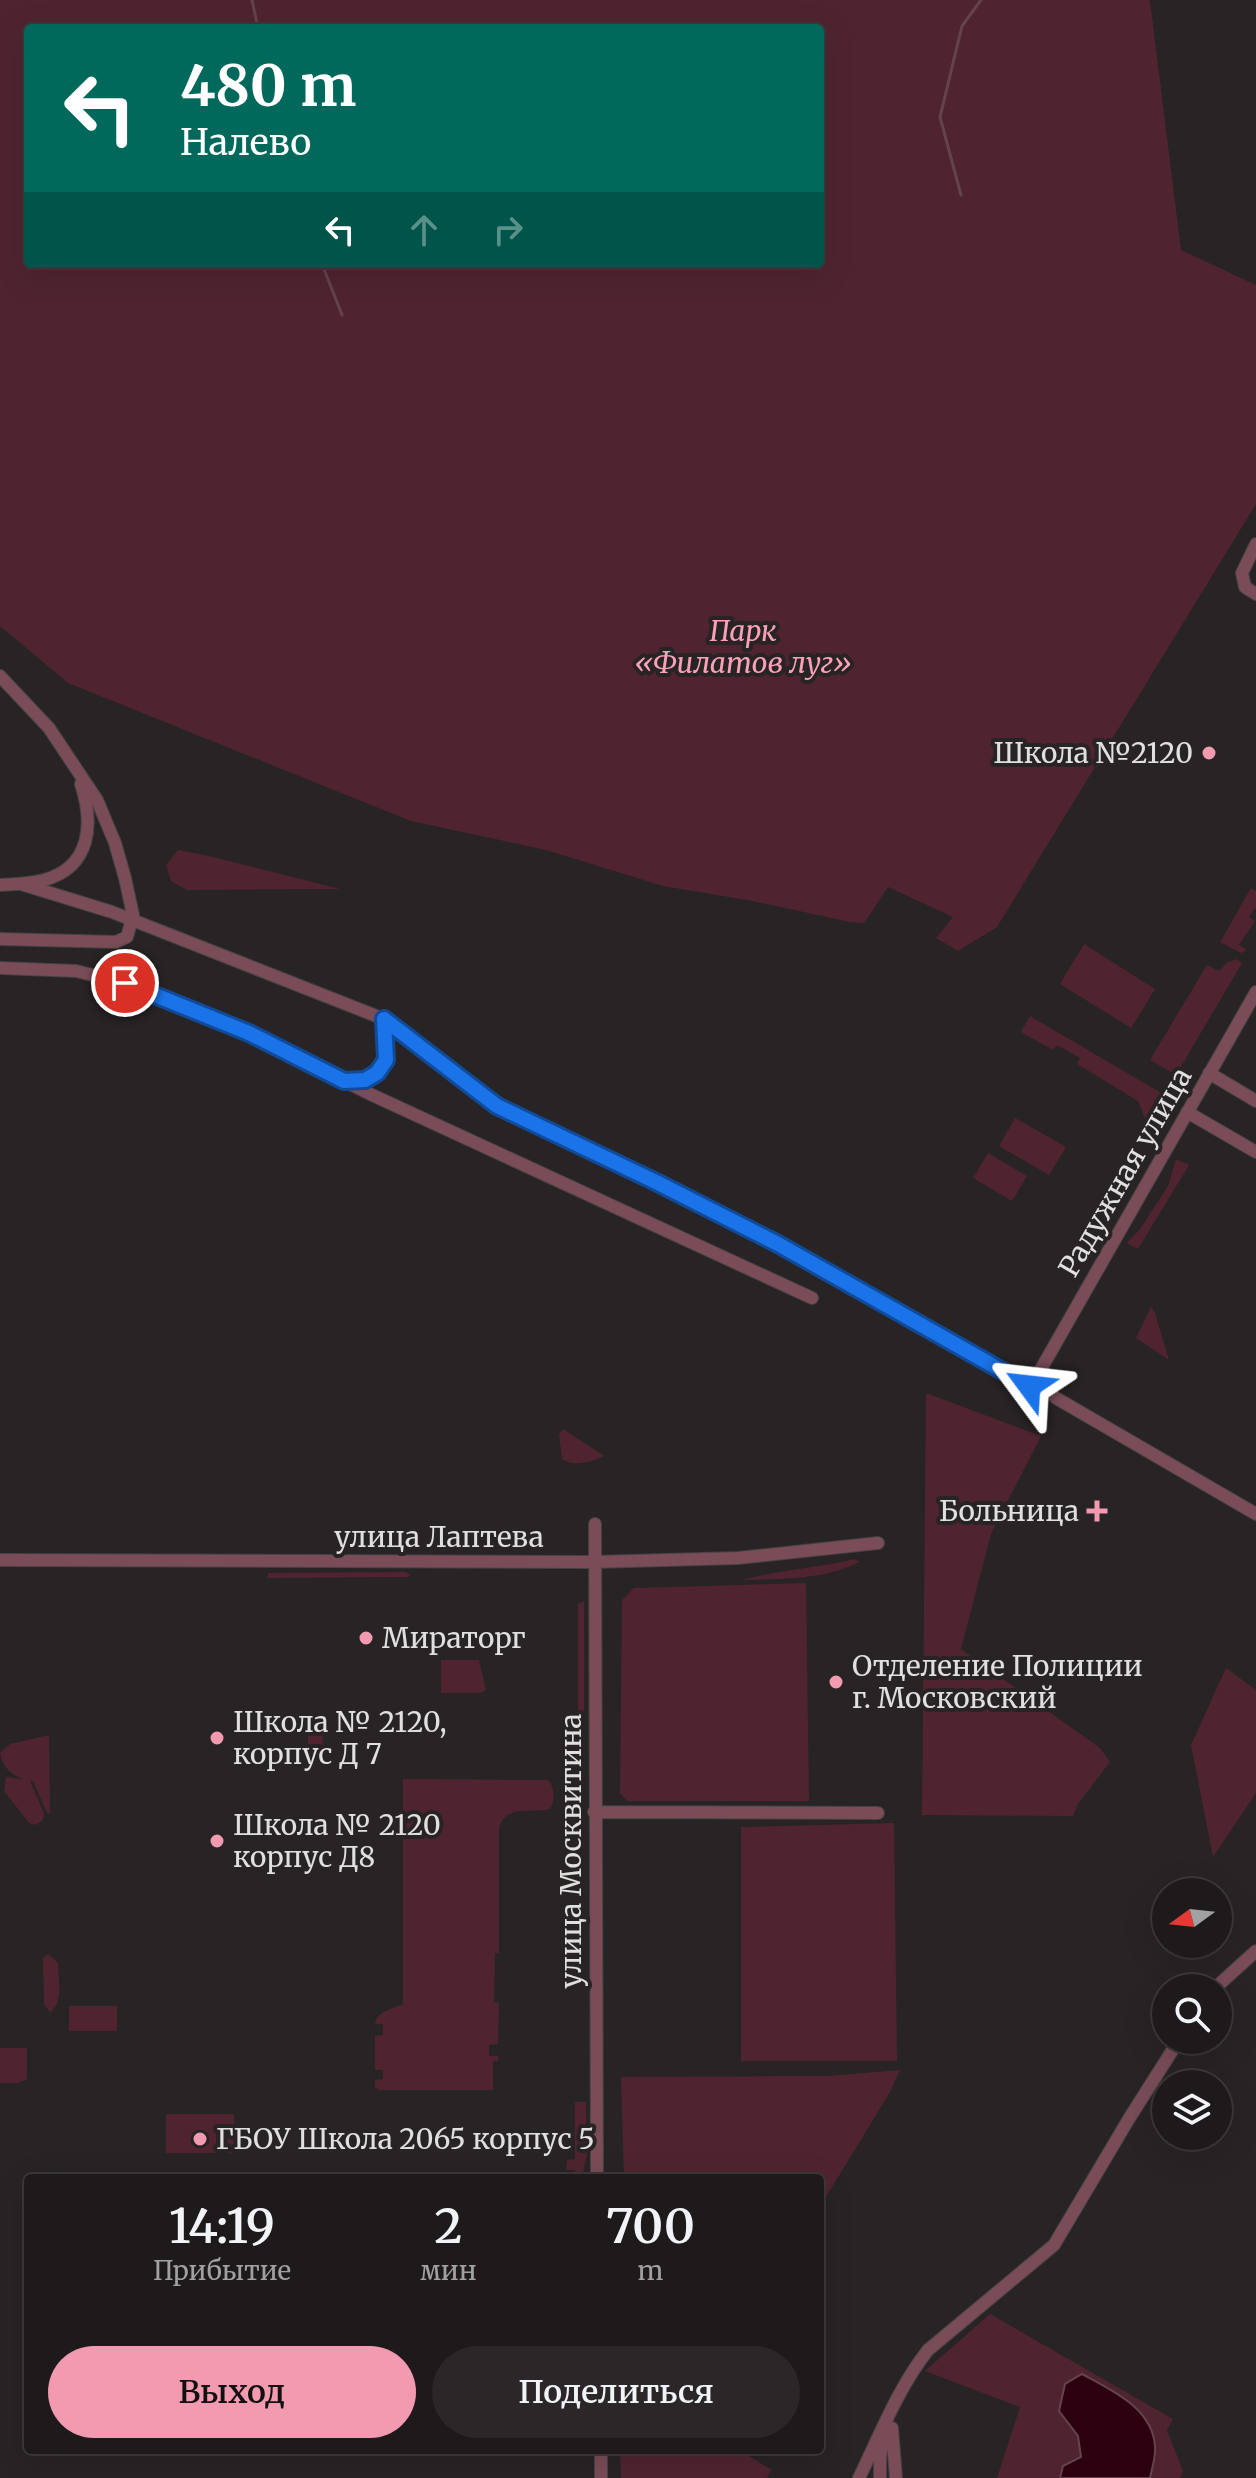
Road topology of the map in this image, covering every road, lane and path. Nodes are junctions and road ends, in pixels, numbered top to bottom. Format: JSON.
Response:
{"nodes":[{"id":1,"x":1256,"y":544,"type":"edge"},
{"id":2,"x":1256,"y":594,"type":"edge"},
{"id":3,"x":0,"y":676,"type":"edge"},
{"id":4,"x":73,"y":762,"type":"junction"},
{"id":5,"x":21,"y":884,"type":"junction"},
{"id":6,"x":0,"y":885,"type":"edge"},
{"id":7,"x":0,"y":939,"type":"edge"},
{"id":8,"x":0,"y":968,"type":"edge"},
{"id":9,"x":1256,"y":992,"type":"edge"},
{"id":10,"x":384,"y":1019,"type":"junction"},
{"id":11,"x":1209,"y":1073,"type":"junction"},
{"id":12,"x":344,"y":1081,"type":"junction"},
{"id":13,"x":1256,"y":1101,"type":"edge"},
{"id":14,"x":1187,"y":1112,"type":"junction"},
{"id":15,"x":1256,"y":1152,"type":"edge"},
{"id":16,"x":812,"y":1298,"type":"dead end"},
{"id":17,"x":1029,"y":1386,"type":"dead end"},
{"id":18,"x":1256,"y":1514,"type":"edge"},
{"id":19,"x":595,"y":1524,"type":"dead end"},
{"id":20,"x":878,"y":1543,"type":"dead end"},
{"id":21,"x":0,"y":1560,"type":"edge"},
{"id":22,"x":594,"y":1562,"type":"junction"},
{"id":23,"x":594,"y":1812,"type":"junction"},
{"id":24,"x":878,"y":1813,"type":"dead end"},
{"id":25,"x":1256,"y":1951,"type":"edge"},
{"id":26,"x":1231,"y":1974,"type":"edge"},
{"id":27,"x":1170,"y":2054,"type":"edge"},
{"id":28,"x":597,"y":2174,"type":"edge"},
{"id":29,"x":891,"y":2413,"type":"junction"},
{"id":30,"x":601,"y":2454,"type":"edge"},
{"id":31,"x":601,"y":2478,"type":"edge"},
{"id":32,"x":859,"y":2478,"type":"edge"},
{"id":33,"x":880,"y":2478,"type":"edge"},
{"id":34,"x":896,"y":2478,"type":"edge"}],
"edges":[{"from":1,"to":2,"type":"street"},
{"from":3,"to":4,"type":"street"},
{"from":4,"to":5,"type":"street"},
{"from":4,"to":7,"type":"street"},
{"from":5,"to":6,"type":"street"},
{"from":5,"to":10,"type":"street"},
{"from":8,"to":12,"type":"street"},
{"from":9,"to":11,"type":"street","name":"Радужная улица"},
{"from":10,"to":12,"type":"street"},
{"from":10,"to":17,"type":"street"},
{"from":11,"to":13,"type":"street"},
{"from":11,"to":14,"type":"street","name":"Радужная улица"},
{"from":12,"to":16,"type":"street"},
{"from":14,"to":15,"type":"street"},
{"from":14,"to":18,"type":"street","name":"Радужная улица"},
{"from":19,"to":22,"type":"street","name":"улица Москвитина"},
{"from":20,"to":22,"type":"street","name":"улица Лаптева"},
{"from":21,"to":22,"type":"street","name":"улица Лаптева"},
{"from":22,"to":23,"type":"street","name":"улица Москвитина"},
{"from":23,"to":24,"type":"street"},
{"from":23,"to":28,"type":"street","name":"улица Москвитина"},
{"from":25,"to":26,"type":"street"},
{"from":27,"to":29,"type":"street"},
{"from":29,"to":32,"type":"street"},
{"from":29,"to":33,"type":"street"},
{"from":29,"to":34,"type":"street"},
{"from":30,"to":31,"type":"street"}]}
